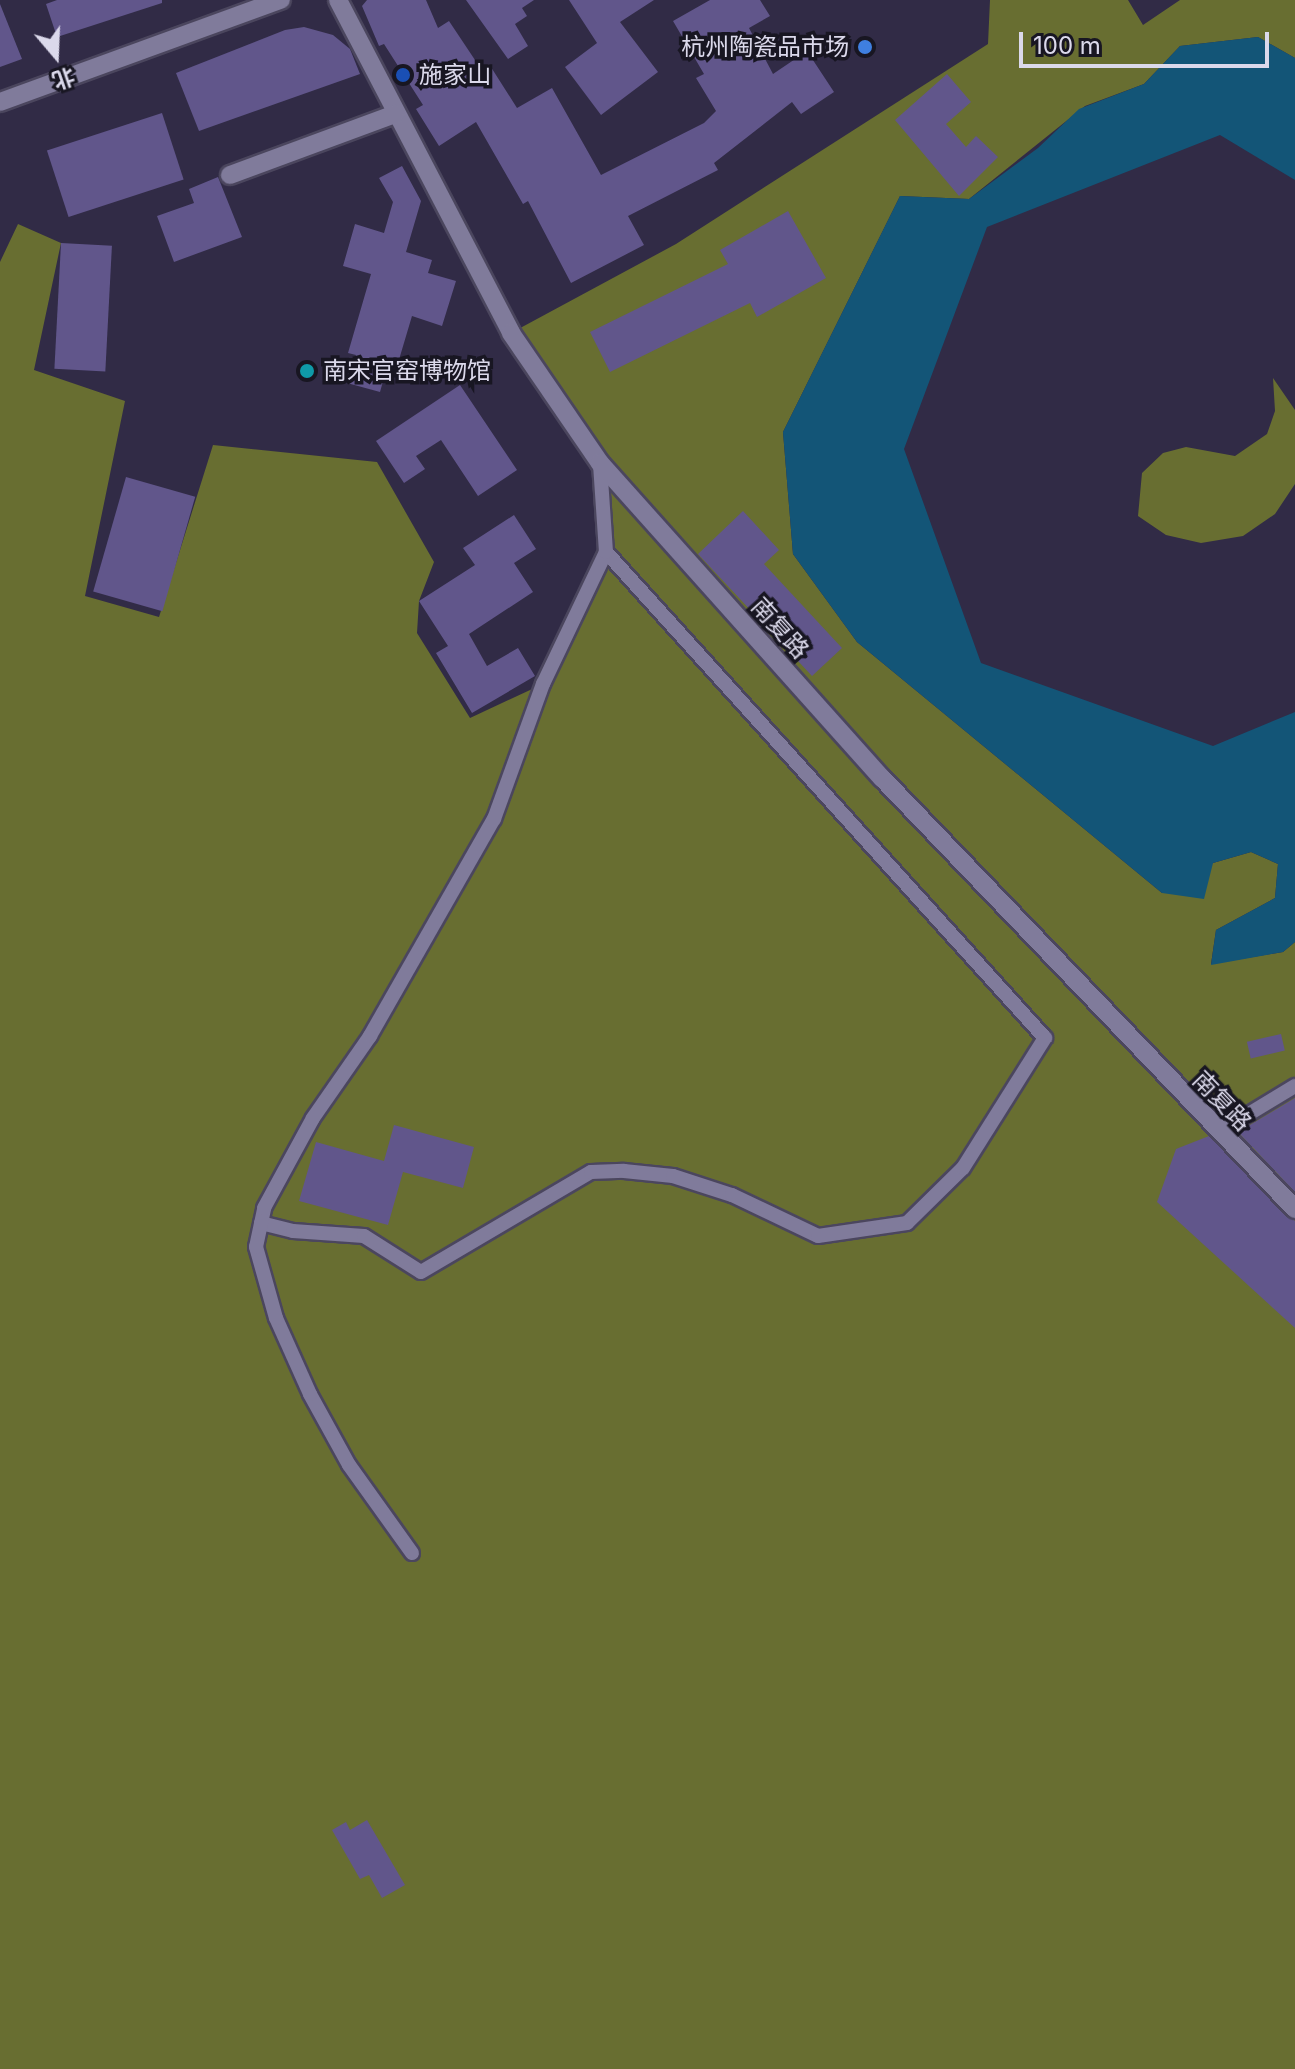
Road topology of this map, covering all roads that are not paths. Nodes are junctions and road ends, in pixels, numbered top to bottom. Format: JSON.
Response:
{"nodes":[{"id":1,"x":281,"y":0,"type":"edge"},
{"id":2,"x":338,"y":0,"type":"edge"},
{"id":3,"x":0,"y":102,"type":"edge"},
{"id":4,"x":395,"y":114,"type":"junction"},
{"id":5,"x":230,"y":175,"type":"dead end"},
{"id":6,"x":600,"y":463,"type":"junction"},
{"id":7,"x":606,"y":552,"type":"junction"},
{"id":8,"x":1295,"y":1086,"type":"edge"},
{"id":9,"x":1219,"y":1132,"type":"junction"},
{"id":10,"x":1295,"y":1209,"type":"edge"},
{"id":11,"x":261,"y":1223,"type":"junction"},
{"id":12,"x":412,"y":1553,"type":"dead end"}],
"edges":[{"from":1,"to":3,"type":"street"},
{"from":2,"to":4,"type":"street","name":"南复路"},
{"from":4,"to":5,"type":"street"},
{"from":4,"to":6,"type":"street","name":"南复路"},
{"from":6,"to":7,"type":"street"},
{"from":6,"to":9,"type":"street","name":"南复路"},
{"from":7,"to":11,"type":"street"},
{"from":7,"to":11,"type":"street"},
{"from":8,"to":9,"type":"street"},
{"from":9,"to":10,"type":"street","name":"南复路"},
{"from":11,"to":12,"type":"street"}]}
